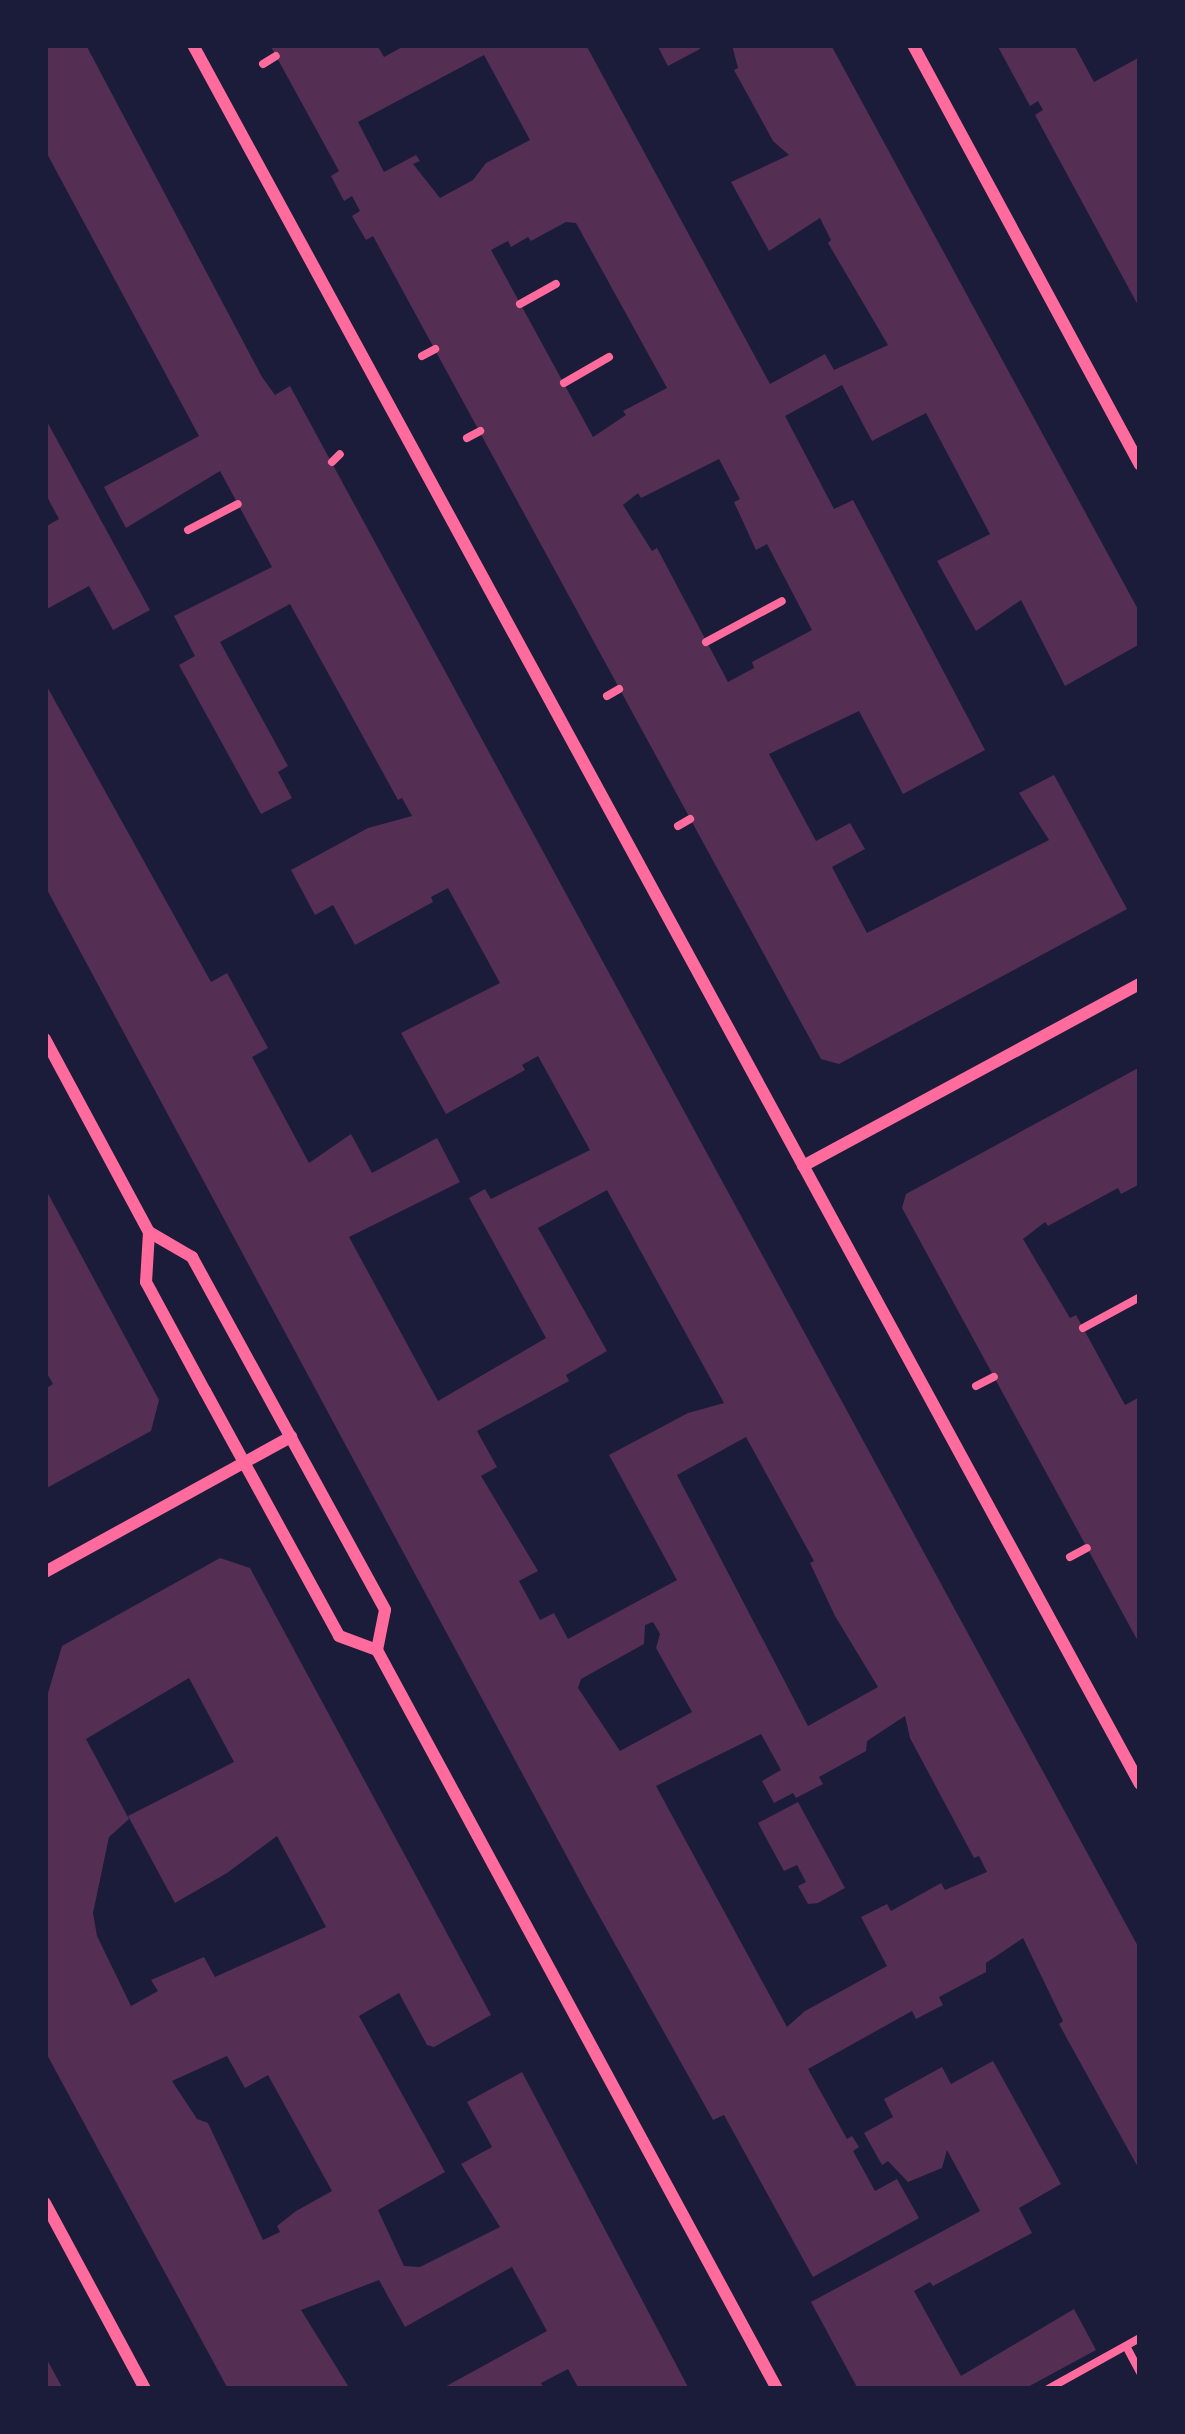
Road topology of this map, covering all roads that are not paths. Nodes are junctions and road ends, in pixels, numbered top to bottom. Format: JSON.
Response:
{"nodes":[{"id":1,"x":193,"y":45,"type":"edge"},
{"id":2,"x":913,"y":45,"type":"edge"},
{"id":3,"x":1140,"y":464,"type":"edge"},
{"id":4,"x":1140,"y":985,"type":"edge"},
{"id":5,"x":45,"y":1039,"type":"edge"},
{"id":6,"x":803,"y":1166,"type":"junction"},
{"id":7,"x":149,"y":1232,"type":"junction"},
{"id":8,"x":291,"y":1437,"type":"junction"},
{"id":9,"x":244,"y":1462,"type":"junction"},
{"id":10,"x":45,"y":1572,"type":"edge"},
{"id":11,"x":376,"y":1650,"type":"junction"},
{"id":12,"x":1140,"y":1784,"type":"edge"},
{"id":13,"x":45,"y":2204,"type":"edge"},
{"id":14,"x":146,"y":2389,"type":"edge"},
{"id":15,"x":777,"y":2389,"type":"edge"}],
"edges":[{"from":1,"to":6,"type":"street"},
{"from":2,"to":3,"type":"street"},
{"from":4,"to":6,"type":"street"},
{"from":5,"to":7,"type":"street"},
{"from":6,"to":12,"type":"street"},
{"from":7,"to":8,"type":"street"},
{"from":7,"to":9,"type":"street"},
{"from":8,"to":9,"type":"street"},
{"from":8,"to":11,"type":"street"},
{"from":9,"to":10,"type":"street"},
{"from":9,"to":11,"type":"street"},
{"from":11,"to":15,"type":"street"},
{"from":13,"to":14,"type":"street"}]}
